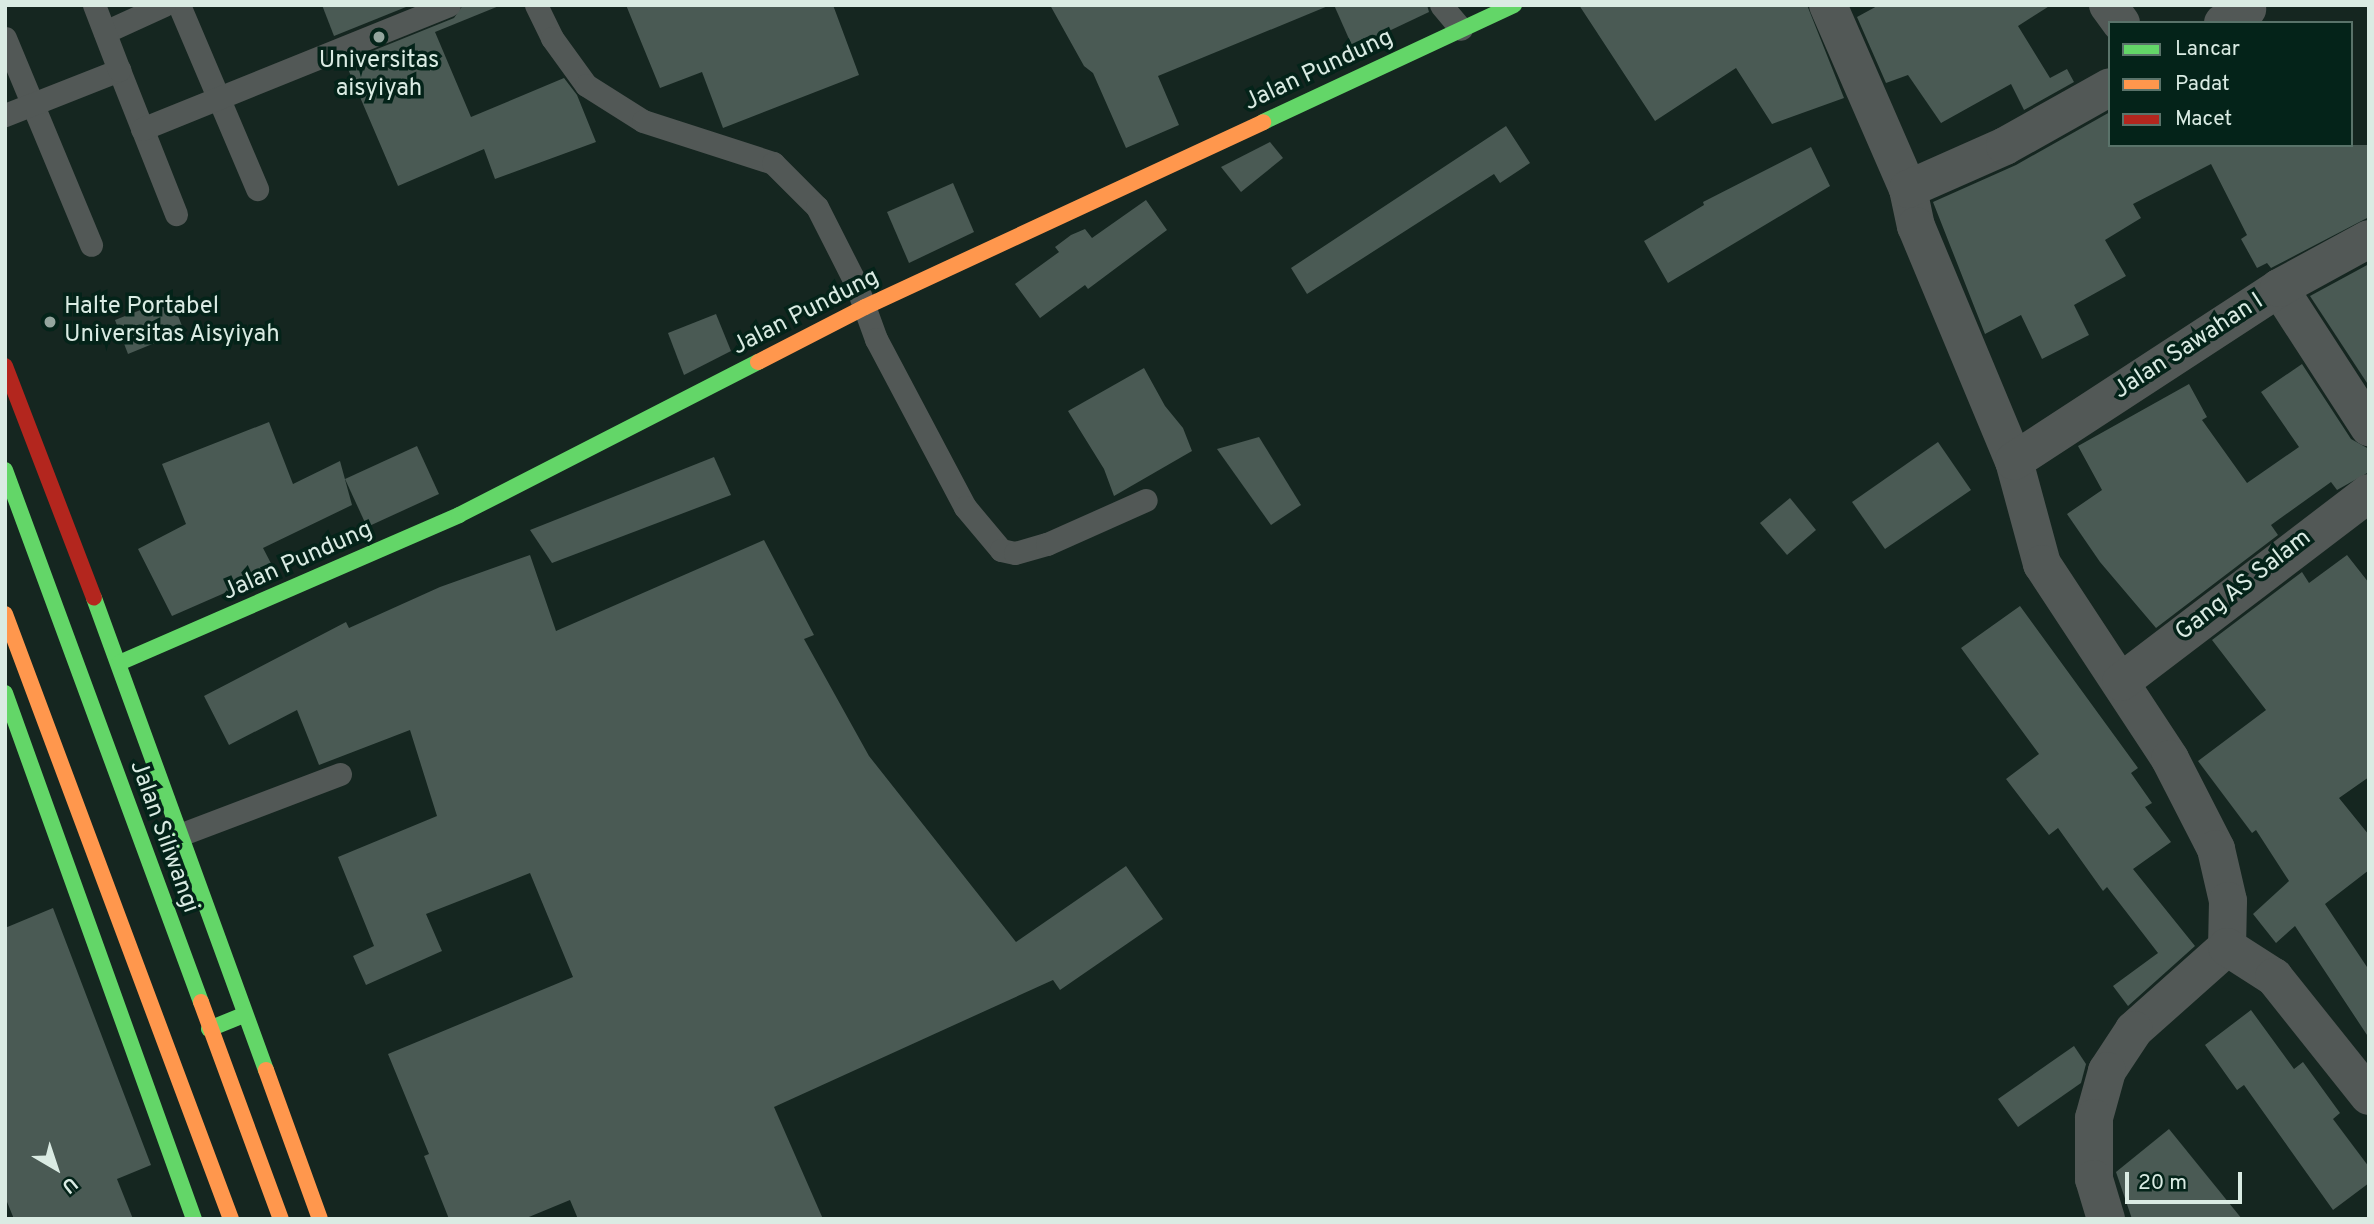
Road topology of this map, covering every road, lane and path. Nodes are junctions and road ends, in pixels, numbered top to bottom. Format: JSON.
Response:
{"nodes":[{"id":1,"x":94,"y":5,"type":"edge"},
{"id":2,"x":164,"y":5,"type":"edge"},
{"id":3,"x":179,"y":5,"type":"edge"},
{"id":4,"x":449,"y":5,"type":"edge"},
{"id":5,"x":536,"y":5,"type":"edge"},
{"id":6,"x":1441,"y":5,"type":"edge"},
{"id":7,"x":1514,"y":5,"type":"edge"},
{"id":8,"x":1828,"y":5,"type":"edge"},
{"id":9,"x":2108,"y":5,"type":"edge"},
{"id":10,"x":2120,"y":21,"type":"edge"},
{"id":11,"x":1461,"y":29,"type":"junction"},
{"id":12,"x":105,"y":32,"type":"junction"},
{"id":13,"x":5,"y":38,"type":"edge"},
{"id":14,"x":118,"y":70,"type":"junction"},
{"id":15,"x":2108,"y":88,"type":"edge"},
{"id":16,"x":218,"y":98,"type":"junction"},
{"id":17,"x":35,"y":102,"type":"junction"},
{"id":18,"x":5,"y":115,"type":"edge"},
{"id":19,"x":142,"y":129,"type":"junction"},
{"id":20,"x":257,"y":189,"type":"dead end"},
{"id":21,"x":1908,"y":189,"type":"junction"},
{"id":22,"x":176,"y":214,"type":"dead end"},
{"id":23,"x":2369,"y":239,"type":"edge"},
{"id":24,"x":91,"y":245,"type":"dead end"},
{"id":25,"x":2279,"y":288,"type":"junction"},
{"id":26,"x":865,"y":307,"type":"junction"},
{"id":27,"x":5,"y":366,"type":"edge"},
{"id":28,"x":2369,"y":427,"type":"edge"},
{"id":29,"x":2014,"y":461,"type":"junction"},
{"id":30,"x":5,"y":470,"type":"edge"},
{"id":31,"x":2369,"y":493,"type":"edge"},
{"id":32,"x":1146,"y":500,"type":"dead end"},
{"id":33,"x":5,"y":614,"type":"edge"},
{"id":34,"x":119,"y":663,"type":"junction"},
{"id":35,"x":2121,"y":682,"type":"junction"},
{"id":36,"x":5,"y":693,"type":"edge"},
{"id":37,"x":340,"y":774,"type":"dead end"},
{"id":38,"x":182,"y":834,"type":"junction"},
{"id":39,"x":112,"y":901,"type":"junction"},
{"id":40,"x":87,"y":912,"type":"junction"},
{"id":41,"x":2227,"y":947,"type":"junction"},
{"id":42,"x":244,"y":1015,"type":"junction"},
{"id":43,"x":209,"y":1030,"type":"junction"},
{"id":44,"x":2369,"y":1096,"type":"edge"},
{"id":45,"x":194,"y":1219,"type":"edge"},
{"id":46,"x":231,"y":1219,"type":"edge"},
{"id":47,"x":281,"y":1219,"type":"edge"},
{"id":48,"x":320,"y":1219,"type":"edge"},
{"id":49,"x":2106,"y":1219,"type":"edge"}],
"edges":[{"from":1,"to":12,"type":"lane"},
{"from":2,"to":12,"type":"lane"},
{"from":3,"to":16,"type":"lane"},
{"from":4,"to":16,"type":"lane"},
{"from":5,"to":26,"type":"lane"},
{"from":6,"to":11,"type":"lane"},
{"from":7,"to":11,"type":"main road","name":"Jalan Pundung"},
{"from":8,"to":21,"type":"street"},
{"from":9,"to":10,"type":"street"},
{"from":11,"to":26,"type":"main road","name":"Jalan Pundung"},
{"from":12,"to":14,"type":"lane"},
{"from":13,"to":17,"type":"lane"},
{"from":14,"to":17,"type":"lane"},
{"from":14,"to":19,"type":"lane"},
{"from":15,"to":21,"type":"street"},
{"from":16,"to":19,"type":"lane"},
{"from":16,"to":20,"type":"lane"},
{"from":17,"to":18,"type":"lane"},
{"from":17,"to":24,"type":"lane"},
{"from":19,"to":22,"type":"lane"},
{"from":21,"to":29,"type":"street"},
{"from":23,"to":25,"type":"street","name":"Jalan Sawahan I"},
{"from":25,"to":28,"type":"street"},
{"from":25,"to":29,"type":"street","name":"Jalan Sawahan I"},
{"from":26,"to":32,"type":"lane"},
{"from":26,"to":34,"type":"main road","name":"Jalan Pundung"},
{"from":27,"to":34,"type":"main road"},
{"from":29,"to":35,"type":"street"},
{"from":30,"to":43,"type":"main road","name":"Jalan Siliwangi"},
{"from":31,"to":35,"type":"street","name":"Gang AS Salam"},
{"from":33,"to":39,"type":"main road"},
{"from":34,"to":38,"type":"main road"},
{"from":35,"to":41,"type":"street"},
{"from":36,"to":40,"type":"main road"},
{"from":37,"to":38,"type":"lane"},
{"from":38,"to":42,"type":"main road"},
{"from":39,"to":40,"type":"main road"},
{"from":39,"to":46,"type":"main road"},
{"from":40,"to":45,"type":"main road"},
{"from":41,"to":44,"type":"street"},
{"from":41,"to":49,"type":"street"},
{"from":42,"to":43,"type":"main road"},
{"from":42,"to":48,"type":"main road"},
{"from":43,"to":47,"type":"main road","name":"Jalan Siliwangi"}]}
